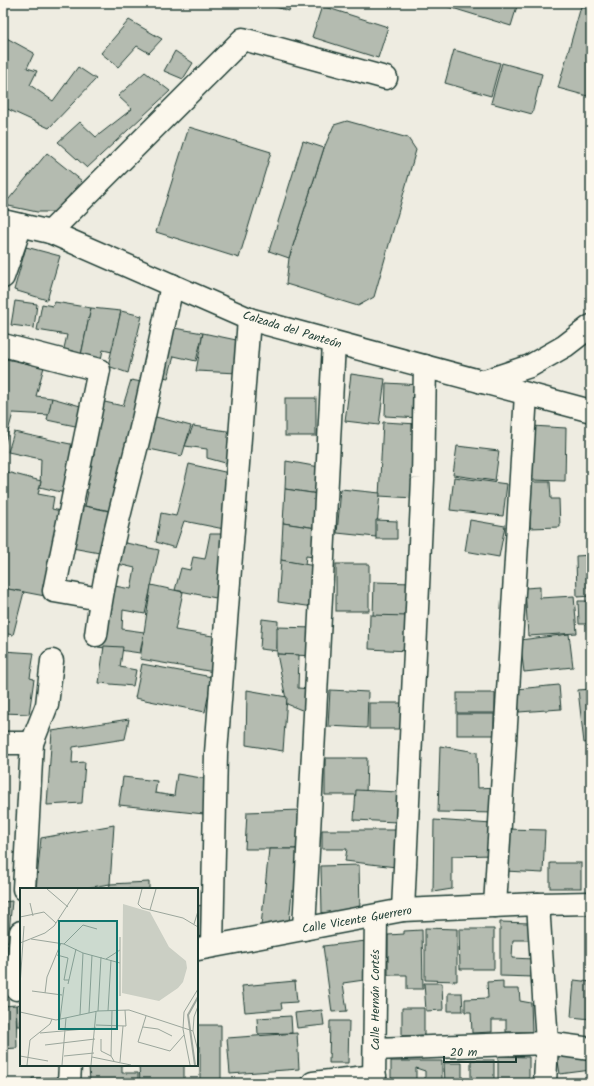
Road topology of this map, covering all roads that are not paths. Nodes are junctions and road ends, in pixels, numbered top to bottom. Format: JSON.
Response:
{"nodes":[{"id":1,"x":386,"y":78,"type":"dead end"},
{"id":2,"x":12,"y":223,"type":"edge"},
{"id":3,"x":50,"y":232,"type":"junction"},
{"id":4,"x":3,"y":277,"type":"edge"},
{"id":5,"x":172,"y":285,"type":"junction"},
{"id":6,"x":249,"y":319,"type":"junction"},
{"id":7,"x":591,"y":326,"type":"edge"},
{"id":8,"x":334,"y":343,"type":"junction"},
{"id":9,"x":3,"y":345,"type":"edge"},
{"id":10,"x":425,"y":366,"type":"junction"},
{"id":11,"x":482,"y":382,"type":"junction"},
{"id":12,"x":526,"y":394,"type":"junction"},
{"id":13,"x":591,"y":411,"type":"edge"},
{"id":14,"x":100,"y":599,"type":"junction"},
{"id":15,"x":96,"y":635,"type":"dead end"},
{"id":16,"x":52,"y":661,"type":"dead end"},
{"id":17,"x":3,"y":743,"type":"edge"},
{"id":18,"x":32,"y":743,"type":"junction"},
{"id":19,"x":24,"y":888,"type":"edge"},
{"id":20,"x":591,"y":903,"type":"edge"},
{"id":21,"x":538,"y":904,"type":"junction"},
{"id":22,"x":495,"y":906,"type":"junction"},
{"id":23,"x":403,"y":910,"type":"junction"},
{"id":24,"x":376,"y":916,"type":"junction"},
{"id":25,"x":304,"y":929,"type":"junction"},
{"id":26,"x":20,"y":940,"type":"edge"},
{"id":27,"x":204,"y":948,"type":"edge"},
{"id":28,"x":14,"y":990,"type":"edge"},
{"id":29,"x":547,"y":1044,"type":"junction"},
{"id":30,"x":375,"y":1049,"type":"junction"},
{"id":31,"x":591,"y":1049,"type":"edge"},
{"id":32,"x":70,"y":1066,"type":"edge"},
{"id":33,"x":375,"y":1080,"type":"edge"},
{"id":34,"x":69,"y":1083,"type":"edge"},
{"id":35,"x":313,"y":1083,"type":"edge"},
{"id":36,"x":545,"y":1083,"type":"edge"}],
"edges":[{"from":1,"to":3,"type":"street"},
{"from":2,"to":3,"type":"street","name":"Calzada del Panteón"},
{"from":2,"to":4,"type":"street"},
{"from":3,"to":5,"type":"street","name":"Calzada del Panteón"},
{"from":5,"to":6,"type":"street","name":"Calzada del Panteón"},
{"from":5,"to":14,"type":"street"},
{"from":6,"to":8,"type":"street","name":"Calzada del Panteón"},
{"from":6,"to":27,"type":"street"},
{"from":7,"to":11,"type":"street"},
{"from":8,"to":10,"type":"street","name":"Calzada del Panteón"},
{"from":8,"to":25,"type":"street"},
{"from":9,"to":14,"type":"street"},
{"from":10,"to":11,"type":"street","name":"Calzada del Panteón"},
{"from":10,"to":23,"type":"street"},
{"from":11,"to":12,"type":"street","name":"Calzada del Panteón"},
{"from":12,"to":13,"type":"street","name":"Calzada del Panteón"},
{"from":12,"to":22,"type":"street"},
{"from":14,"to":15,"type":"street"},
{"from":16,"to":18,"type":"street"},
{"from":17,"to":18,"type":"street"},
{"from":18,"to":19,"type":"street"},
{"from":20,"to":21,"type":"street","name":"Calle Vicente Guerrero"},
{"from":21,"to":22,"type":"street","name":"Calle Vicente Guerrero"},
{"from":21,"to":29,"type":"street"},
{"from":22,"to":23,"type":"street","name":"Calle Vicente Guerrero"},
{"from":23,"to":24,"type":"street","name":"Calle Vicente Guerrero"},
{"from":24,"to":25,"type":"street","name":"Calle Vicente Guerrero"},
{"from":24,"to":30,"type":"street","name":"Calle Hernán Cortés"},
{"from":25,"to":27,"type":"street","name":"Calle Vicente Guerrero"},
{"from":26,"to":28,"type":"street"},
{"from":29,"to":30,"type":"street"},
{"from":29,"to":31,"type":"street"},
{"from":29,"to":36,"type":"street"},
{"from":30,"to":33,"type":"street","name":"Calle Hernán Cortés"},
{"from":32,"to":34,"type":"street"},
{"from":33,"to":35,"type":"street"}]}
